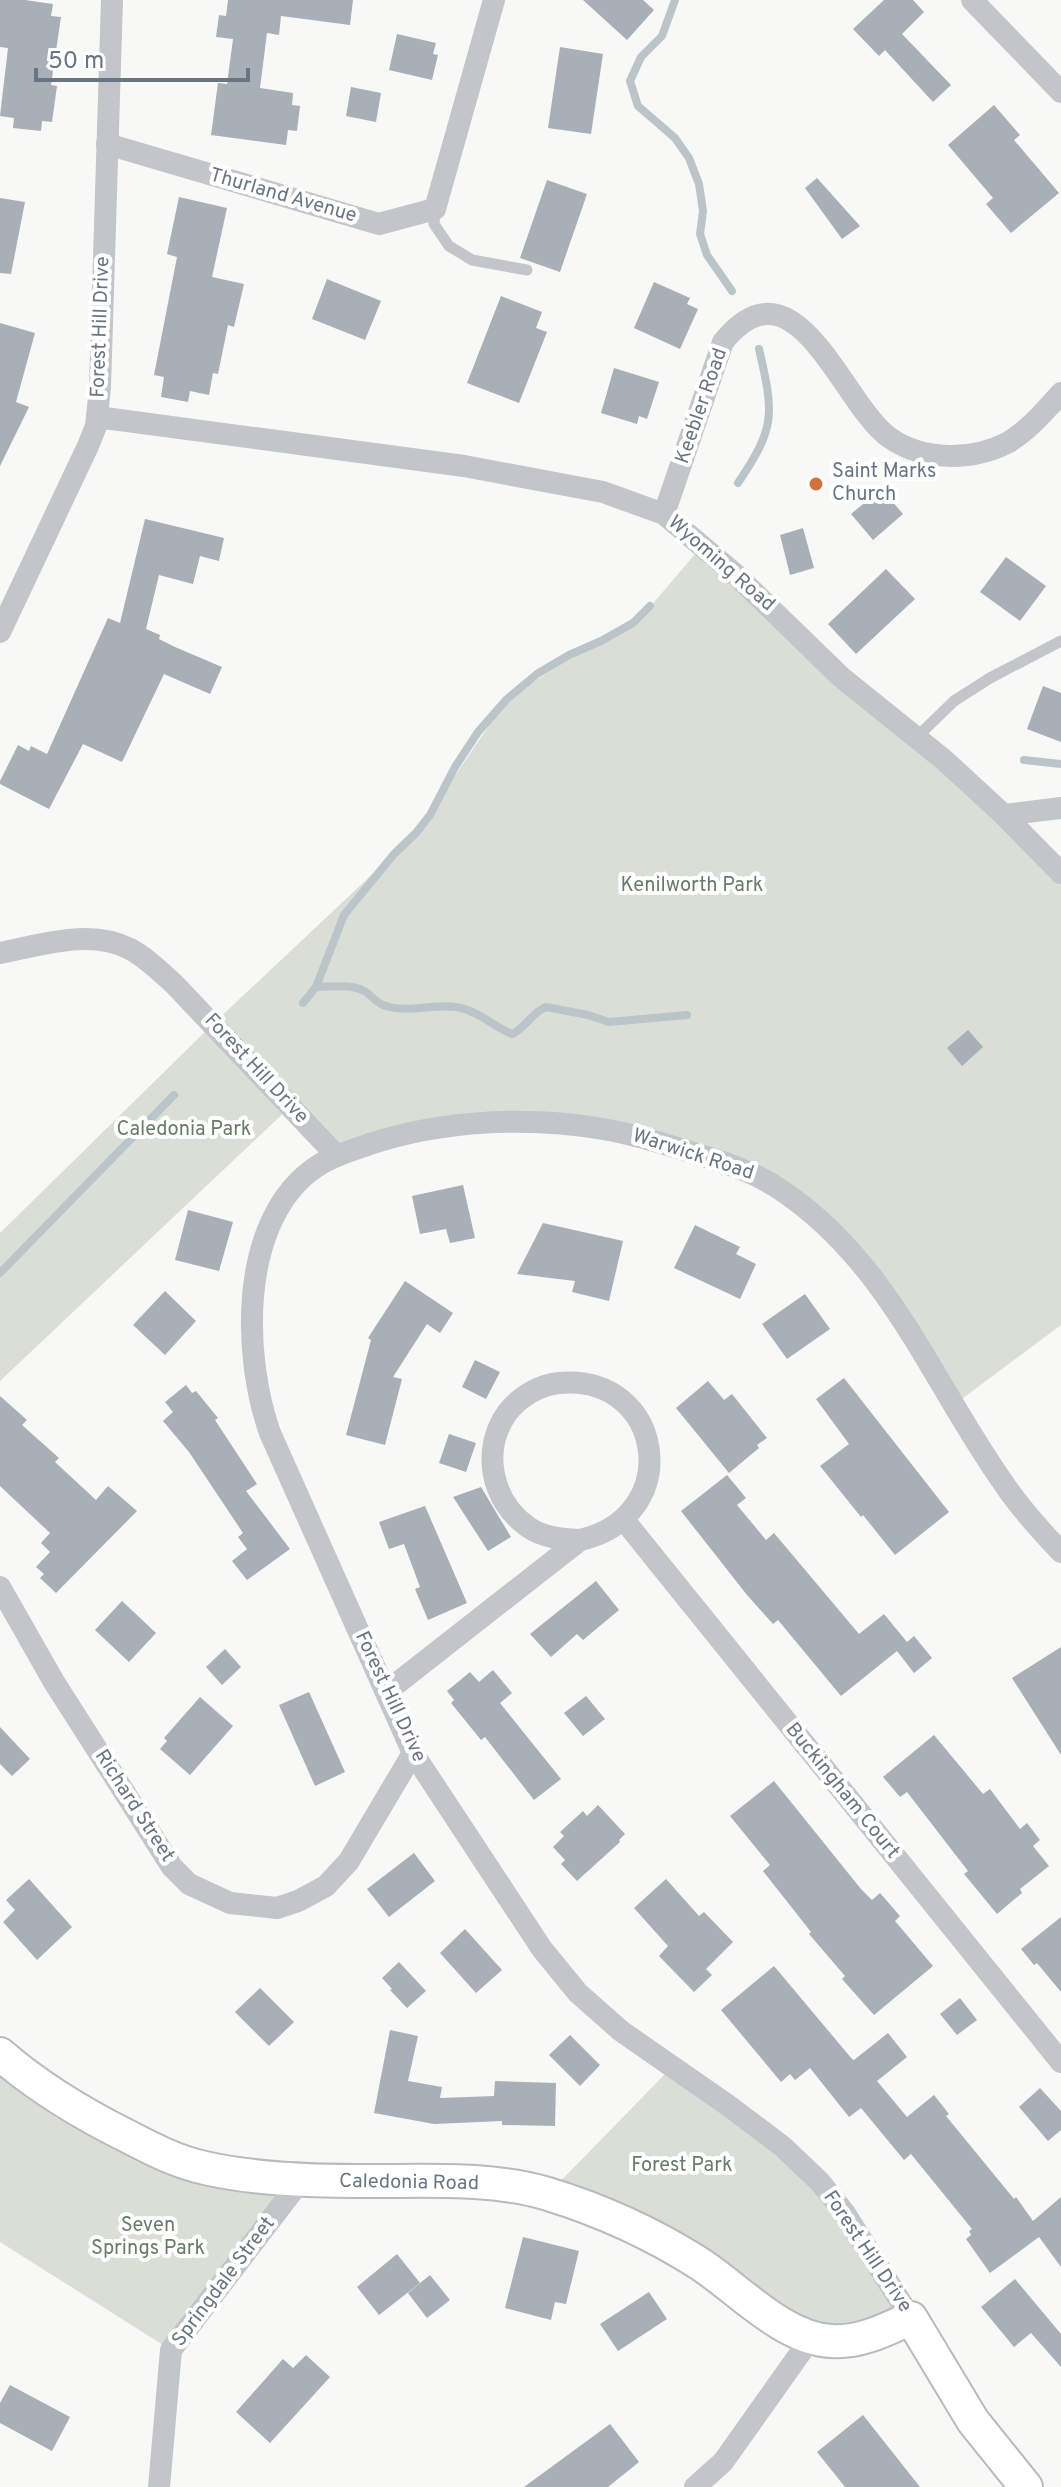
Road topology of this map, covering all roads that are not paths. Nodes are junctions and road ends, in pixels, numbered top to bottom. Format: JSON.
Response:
{"nodes":[{"id":1,"x":112,"y":0,"type":"edge"},
{"id":2,"x":494,"y":0,"type":"edge"},
{"id":3,"x":972,"y":0,"type":"edge"},
{"id":4,"x":1061,"y":92,"type":"edge"},
{"id":5,"x":107,"y":144,"type":"junction"},
{"id":6,"x":435,"y":209,"type":"junction"},
{"id":7,"x":527,"y":270,"type":"dead end"},
{"id":8,"x":1061,"y":393,"type":"edge"},
{"id":9,"x":97,"y":417,"type":"junction"},
{"id":10,"x":664,"y":514,"type":"junction"},
{"id":11,"x":0,"y":632,"type":"edge"},
{"id":12,"x":1061,"y":641,"type":"edge"},
{"id":13,"x":917,"y":737,"type":"junction"},
{"id":14,"x":1061,"y":808,"type":"edge"},
{"id":15,"x":1004,"y":815,"type":"junction"},
{"id":16,"x":1061,"y":873,"type":"edge"},
{"id":17,"x":0,"y":953,"type":"edge"},
{"id":18,"x":337,"y":1156,"type":"junction"},
{"id":19,"x":624,"y":1520,"type":"junction"},
{"id":20,"x":580,"y":1540,"type":"junction"},
{"id":21,"x":1061,"y":1552,"type":"edge"},
{"id":22,"x":0,"y":1587,"type":"edge"},
{"id":23,"x":386,"y":1692,"type":"junction"},
{"id":24,"x":413,"y":1753,"type":"junction"},
{"id":25,"x":0,"y":2054,"type":"edge"},
{"id":26,"x":1061,"y":2062,"type":"edge"},
{"id":27,"x":301,"y":2180,"type":"junction"},
{"id":28,"x":911,"y":2318,"type":"junction"},
{"id":29,"x":811,"y":2338,"type":"junction"},
{"id":30,"x":159,"y":2487,"type":"edge"},
{"id":31,"x":695,"y":2487,"type":"edge"},
{"id":32,"x":1026,"y":2487,"type":"edge"}],
"edges":[{"from":1,"to":5,"type":"street","name":"Forest Hill Drive"},
{"from":2,"to":6,"type":"street"},
{"from":3,"to":4,"type":"street"},
{"from":5,"to":6,"type":"street","name":"Thurland Avenue"},
{"from":5,"to":9,"type":"street","name":"Forest Hill Drive"},
{"from":6,"to":7,"type":"lane"},
{"from":8,"to":10,"type":"street","name":"Keebler Road"},
{"from":9,"to":10,"type":"street","name":"Wyoming Road"},
{"from":9,"to":11,"type":"street","name":"Forest Hill Drive"},
{"from":10,"to":13,"type":"street","name":"Wyoming Road"},
{"from":12,"to":13,"type":"lane"},
{"from":13,"to":15,"type":"street","name":"Wyoming Road"},
{"from":14,"to":15,"type":"street"},
{"from":15,"to":16,"type":"street","name":"Wyoming Road"},
{"from":17,"to":18,"type":"street","name":"Forest Hill Drive"},
{"from":18,"to":21,"type":"street","name":"Warwick Road"},
{"from":18,"to":23,"type":"street","name":"Forest Hill Drive"},
{"from":19,"to":20,"type":"street"},
{"from":19,"to":20,"type":"street"},
{"from":19,"to":26,"type":"street","name":"Buckingham Court"},
{"from":20,"to":23,"type":"street"},
{"from":22,"to":24,"type":"street","name":"Richard Street"},
{"from":23,"to":24,"type":"street","name":"Forest Hill Drive"},
{"from":24,"to":28,"type":"street","name":"Forest Hill Drive"},
{"from":25,"to":27,"type":"street","name":"Caledonia Road"},
{"from":27,"to":29,"type":"street","name":"Caledonia Road"},
{"from":27,"to":30,"type":"street","name":"Springdale Street"},
{"from":28,"to":29,"type":"street","name":"Caledonia Road"},
{"from":28,"to":32,"type":"street","name":"Forest Hill Drive"},
{"from":29,"to":31,"type":"street"}]}
